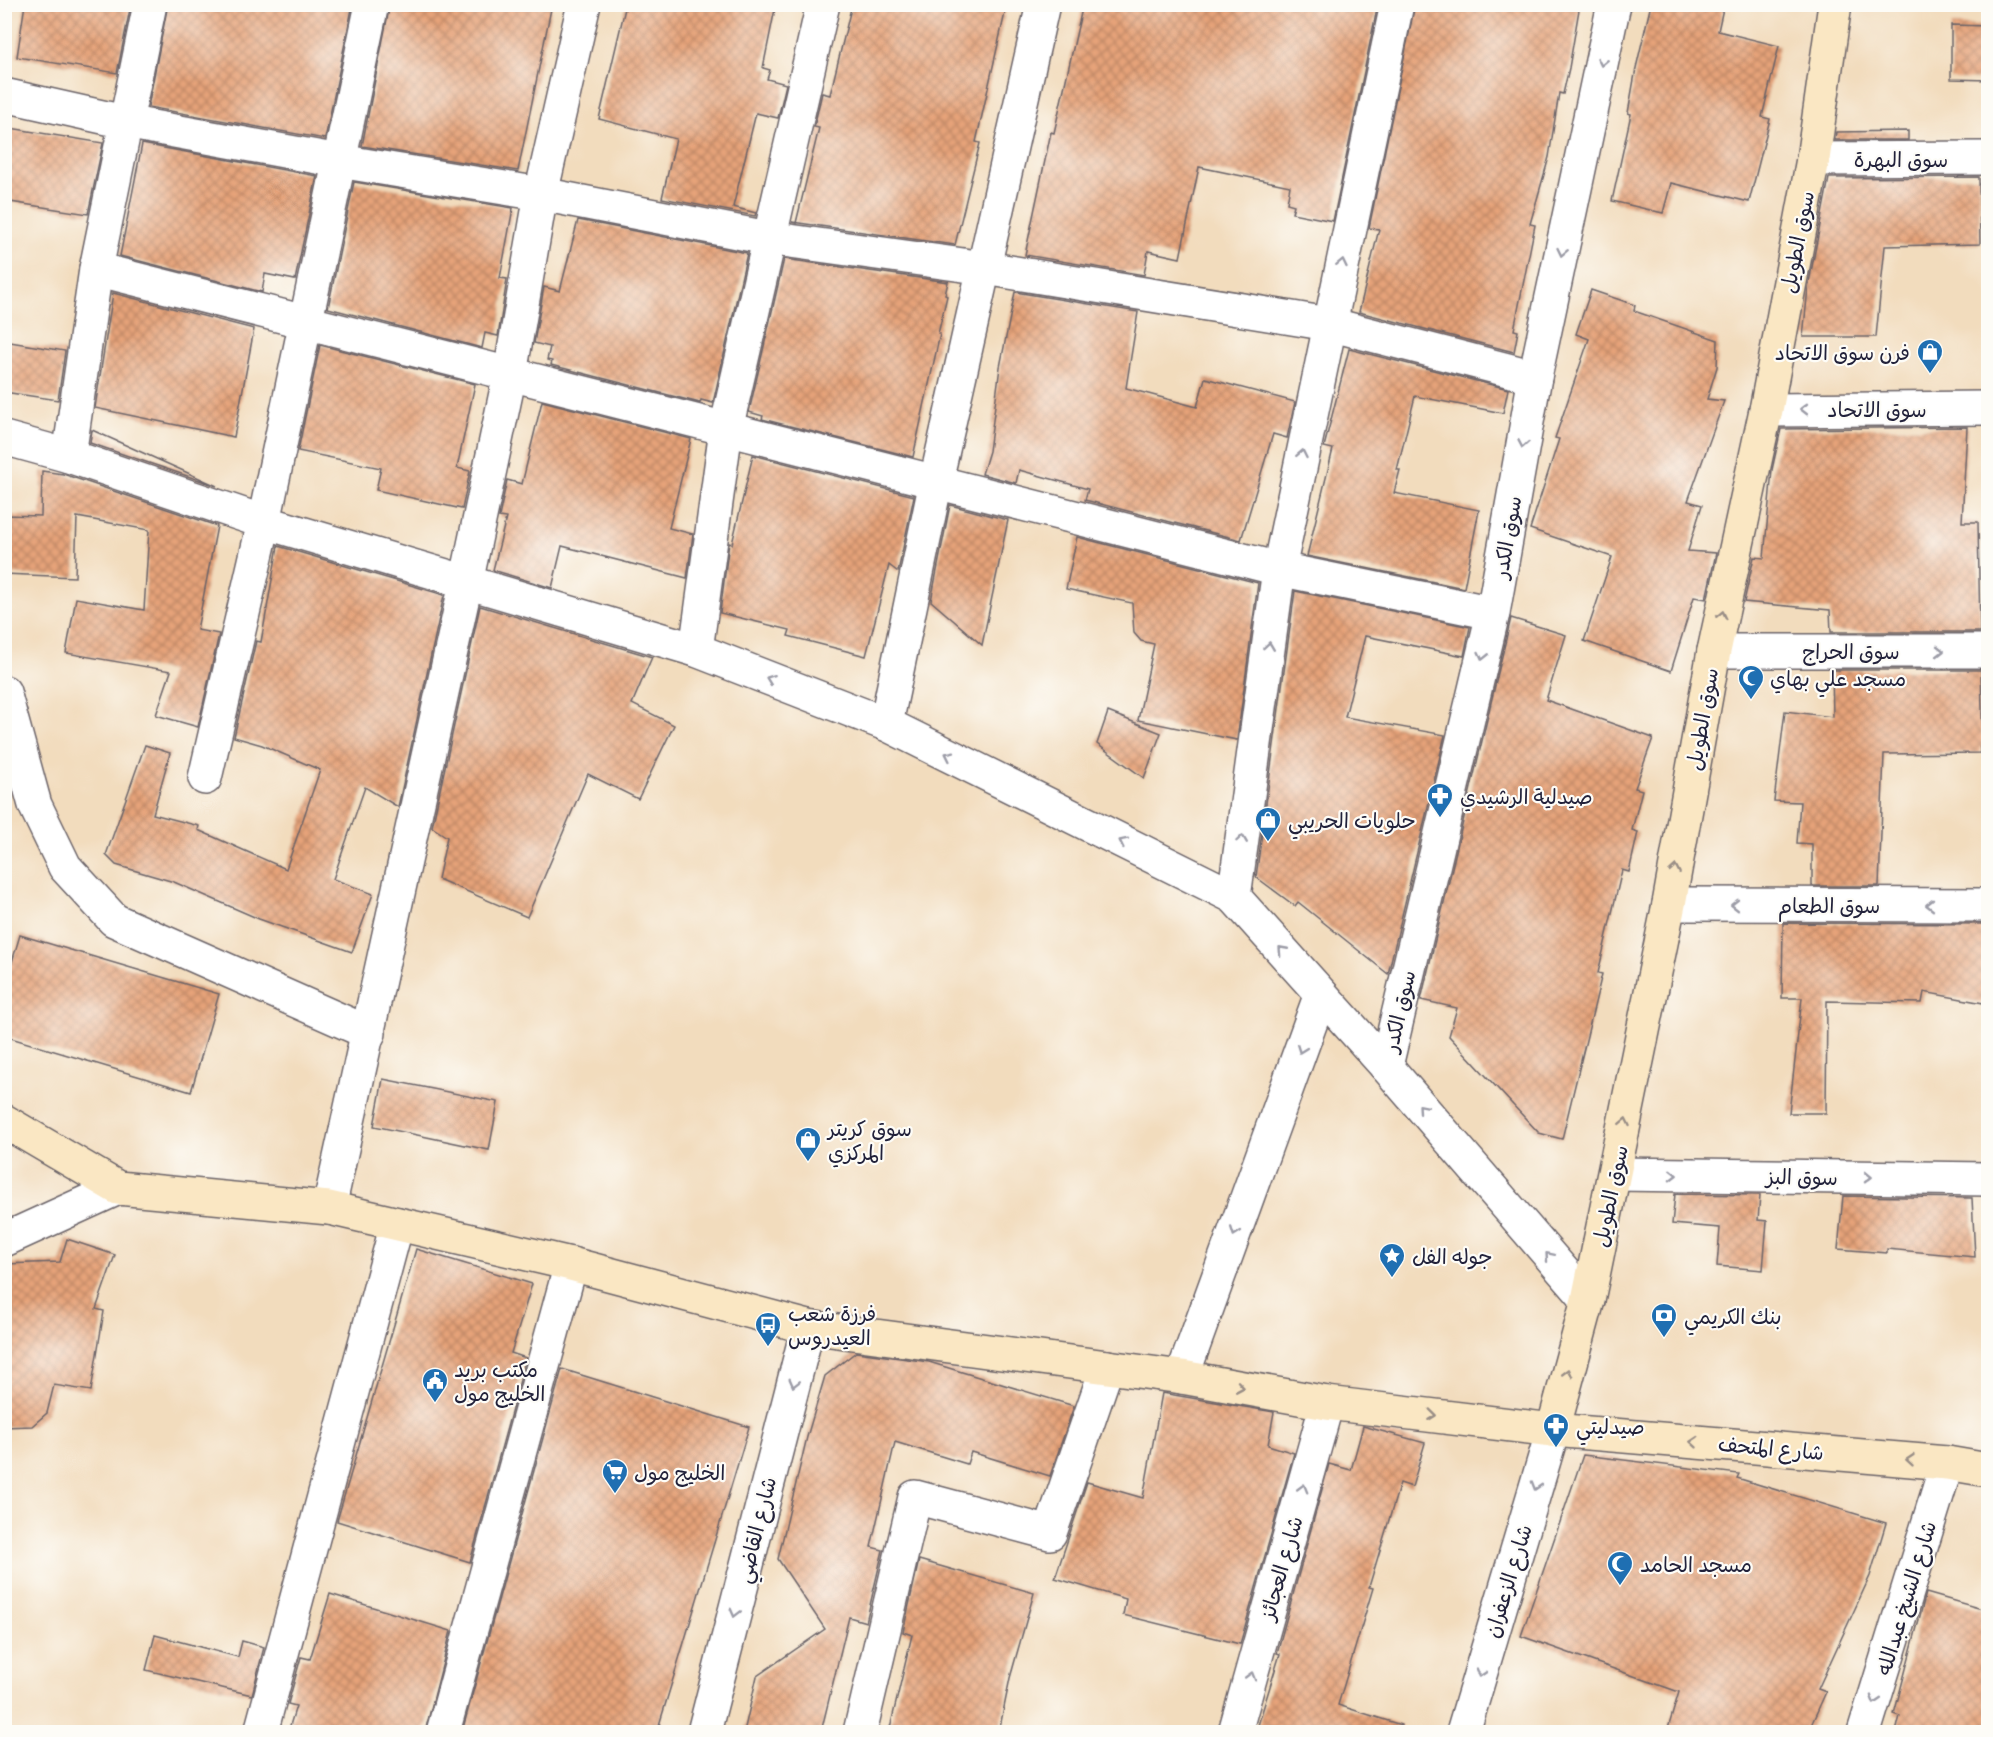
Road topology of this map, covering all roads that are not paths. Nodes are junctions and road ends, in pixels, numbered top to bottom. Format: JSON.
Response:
{"nodes":[{"id":1,"x":150,"y":4,"type":"edge"},
{"id":2,"x":372,"y":4,"type":"edge"},
{"id":3,"x":584,"y":4,"type":"edge"},
{"id":4,"x":823,"y":4,"type":"edge"},
{"id":5,"x":1042,"y":4,"type":"edge"},
{"id":6,"x":1397,"y":4,"type":"edge"},
{"id":7,"x":1614,"y":4,"type":"edge"},
{"id":8,"x":1835,"y":4,"type":"edge"},
{"id":9,"x":4,"y":96,"type":"edge"},
{"id":10,"x":125,"y":122,"type":"junction"},
{"id":11,"x":1989,"y":158,"type":"edge"},
{"id":12,"x":1813,"y":159,"type":"junction"},
{"id":13,"x":339,"y":161,"type":"junction"},
{"id":14,"x":541,"y":194,"type":"junction"},
{"id":15,"x":768,"y":238,"type":"junction"},
{"id":16,"x":985,"y":268,"type":"junction"},
{"id":17,"x":96,"y":269,"type":"junction"},
{"id":18,"x":305,"y":322,"type":"junction"},
{"id":19,"x":1329,"y":324,"type":"junction"},
{"id":20,"x":510,"y":374,"type":"junction"},
{"id":21,"x":1535,"y":377,"type":"junction"},
{"id":22,"x":1989,"y":408,"type":"edge"},
{"id":23,"x":1766,"y":410,"type":"junction"},
{"id":24,"x":726,"y":429,"type":"junction"},
{"id":25,"x":4,"y":438,"type":"edge"},
{"id":26,"x":69,"y":456,"type":"junction"},
{"id":27,"x":936,"y":482,"type":"junction"},
{"id":28,"x":264,"y":522,"type":"junction"},
{"id":29,"x":1279,"y":569,"type":"junction"},
{"id":30,"x":466,"y":583,"type":"junction"},
{"id":31,"x":1493,"y":613,"type":"junction"},
{"id":32,"x":696,"y":650,"type":"junction"},
{"id":33,"x":1714,"y":651,"type":"junction"},
{"id":34,"x":1989,"y":651,"type":"edge"},
{"id":35,"x":4,"y":692,"type":"edge"},
{"id":36,"x":886,"y":724,"type":"junction"},
{"id":37,"x":205,"y":778,"type":"dead end"},
{"id":38,"x":1234,"y":897,"type":"junction"},
{"id":39,"x":1669,"y":904,"type":"junction"},
{"id":40,"x":1989,"y":905,"type":"edge"},
{"id":41,"x":1321,"y":994,"type":"junction"},
{"id":42,"x":369,"y":1033,"type":"junction"},
{"id":43,"x":1386,"y":1066,"type":"junction"},
{"id":44,"x":4,"y":1121,"type":"edge"},
{"id":45,"x":1615,"y":1174,"type":"junction"},
{"id":46,"x":1989,"y":1179,"type":"edge"},
{"id":47,"x":118,"y":1188,"type":"junction"},
{"id":48,"x":328,"y":1208,"type":"junction"},
{"id":49,"x":397,"y":1224,"type":"junction"},
{"id":50,"x":4,"y":1240,"type":"edge"},
{"id":51,"x":571,"y":1264,"type":"junction"},
{"id":52,"x":1588,"y":1300,"type":"junction"},
{"id":53,"x":808,"y":1327,"type":"junction"},
{"id":54,"x":1107,"y":1367,"type":"junction"},
{"id":55,"x":1182,"y":1377,"type":"junction"},
{"id":56,"x":1327,"y":1403,"type":"junction"},
{"id":57,"x":1553,"y":1430,"type":"junction"},
{"id":58,"x":1947,"y":1463,"type":"junction"},
{"id":59,"x":1989,"y":1470,"type":"edge"},
{"id":60,"x":261,"y":1732,"type":"edge"},
{"id":61,"x":443,"y":1732,"type":"edge"},
{"id":62,"x":704,"y":1732,"type":"edge"},
{"id":63,"x":860,"y":1732,"type":"edge"},
{"id":64,"x":1235,"y":1732,"type":"edge"},
{"id":65,"x":1463,"y":1732,"type":"edge"},
{"id":66,"x":1864,"y":1732,"type":"edge"}],
"edges":[{"from":1,"to":10,"type":"street"},
{"from":2,"to":13,"type":"street"},
{"from":3,"to":14,"type":"street"},
{"from":4,"to":15,"type":"street"},
{"from":5,"to":16,"type":"street"},
{"from":19,"to":6,"type":"street","one_way":true},
{"from":7,"to":21,"type":"street","name":"سوق الكدر","one_way":true},
{"from":8,"to":12,"type":"street","name":"سوق الطويل"},
{"from":9,"to":10,"type":"street"},
{"from":10,"to":13,"type":"street"},
{"from":10,"to":17,"type":"street"},
{"from":11,"to":12,"type":"street","name":"سوق البهرة"},
{"from":12,"to":23,"type":"street","name":"سوق الطويل"},
{"from":13,"to":14,"type":"street"},
{"from":13,"to":18,"type":"street"},
{"from":14,"to":15,"type":"street"},
{"from":14,"to":20,"type":"street"},
{"from":15,"to":16,"type":"street"},
{"from":15,"to":24,"type":"street"},
{"from":16,"to":19,"type":"street"},
{"from":16,"to":27,"type":"street"},
{"from":17,"to":18,"type":"street"},
{"from":17,"to":26,"type":"street"},
{"from":18,"to":20,"type":"street"},
{"from":18,"to":28,"type":"street"},
{"from":19,"to":21,"type":"street"},
{"from":29,"to":19,"type":"street","one_way":true},
{"from":20,"to":24,"type":"street"},
{"from":20,"to":30,"type":"street"},
{"from":21,"to":31,"type":"street","name":"سوق الكدر","one_way":true},
{"from":22,"to":23,"type":"street","name":"سوق الاتحاد","one_way":true},
{"from":33,"to":23,"type":"street","name":"سوق الطويل","one_way":true},
{"from":24,"to":27,"type":"street"},
{"from":24,"to":32,"type":"street"},
{"from":25,"to":26,"type":"street"},
{"from":26,"to":28,"type":"street"},
{"from":27,"to":29,"type":"street"},
{"from":27,"to":36,"type":"street"},
{"from":28,"to":30,"type":"street"},
{"from":28,"to":37,"type":"street"},
{"from":29,"to":31,"type":"street"},
{"from":38,"to":29,"type":"street","one_way":true},
{"from":30,"to":32,"type":"street"},
{"from":30,"to":42,"type":"street"},
{"from":31,"to":43,"type":"street","name":"سوق الكدر","one_way":true},
{"from":36,"to":32,"type":"street","one_way":true},
{"from":33,"to":34,"type":"street","name":"سوق الحراج","one_way":true},
{"from":39,"to":33,"type":"street","name":"سوق الطويل","one_way":true},
{"from":35,"to":42,"type":"street"},
{"from":38,"to":36,"type":"street","one_way":true},
{"from":41,"to":38,"type":"street","one_way":true},
{"from":40,"to":39,"type":"street","name":"سوق الطعام","one_way":true},
{"from":45,"to":39,"type":"street","name":"سوق الطويل","one_way":true},
{"from":41,"to":43,"type":"street"},
{"from":41,"to":55,"type":"street","one_way":true},
{"from":42,"to":48,"type":"street"},
{"from":52,"to":43,"type":"street","one_way":true},
{"from":44,"to":47,"type":"street"},
{"from":45,"to":46,"type":"street","name":"سوق البز","one_way":true},
{"from":45,"to":52,"type":"street","name":"سوق الطويل"},
{"from":47,"to":48,"type":"street","name":"شارع المتحف"},
{"from":47,"to":50,"type":"street"},
{"from":48,"to":49,"type":"street","name":"شارع المتحف"},
{"from":49,"to":51,"type":"street","name":"شارع المتحف"},
{"from":49,"to":60,"type":"street"},
{"from":51,"to":53,"type":"street","name":"شارع المتحف"},
{"from":51,"to":61,"type":"street"},
{"from":57,"to":52,"type":"street","name":"سوق الطويل","one_way":true},
{"from":53,"to":54,"type":"street","name":"شارع المتحف"},
{"from":53,"to":62,"type":"street","name":"شارع القاضي","one_way":true},
{"from":54,"to":55,"type":"street","name":"شارع المتحف"},
{"from":54,"to":63,"type":"street"},
{"from":55,"to":56,"type":"street","name":"شارع المتحف","one_way":true},
{"from":56,"to":57,"type":"street","name":"شارع المتحف","one_way":true},
{"from":64,"to":56,"type":"street","name":"شارع العجائز","one_way":true},
{"from":58,"to":57,"type":"street","name":"شارع المتحف","one_way":true},
{"from":57,"to":65,"type":"street","name":"شارع الزعفران","one_way":true},
{"from":58,"to":59,"type":"street","name":"شارع المتحف"},
{"from":58,"to":66,"type":"street","name":"شارع الشيخ عبدالله","one_way":true}]}
